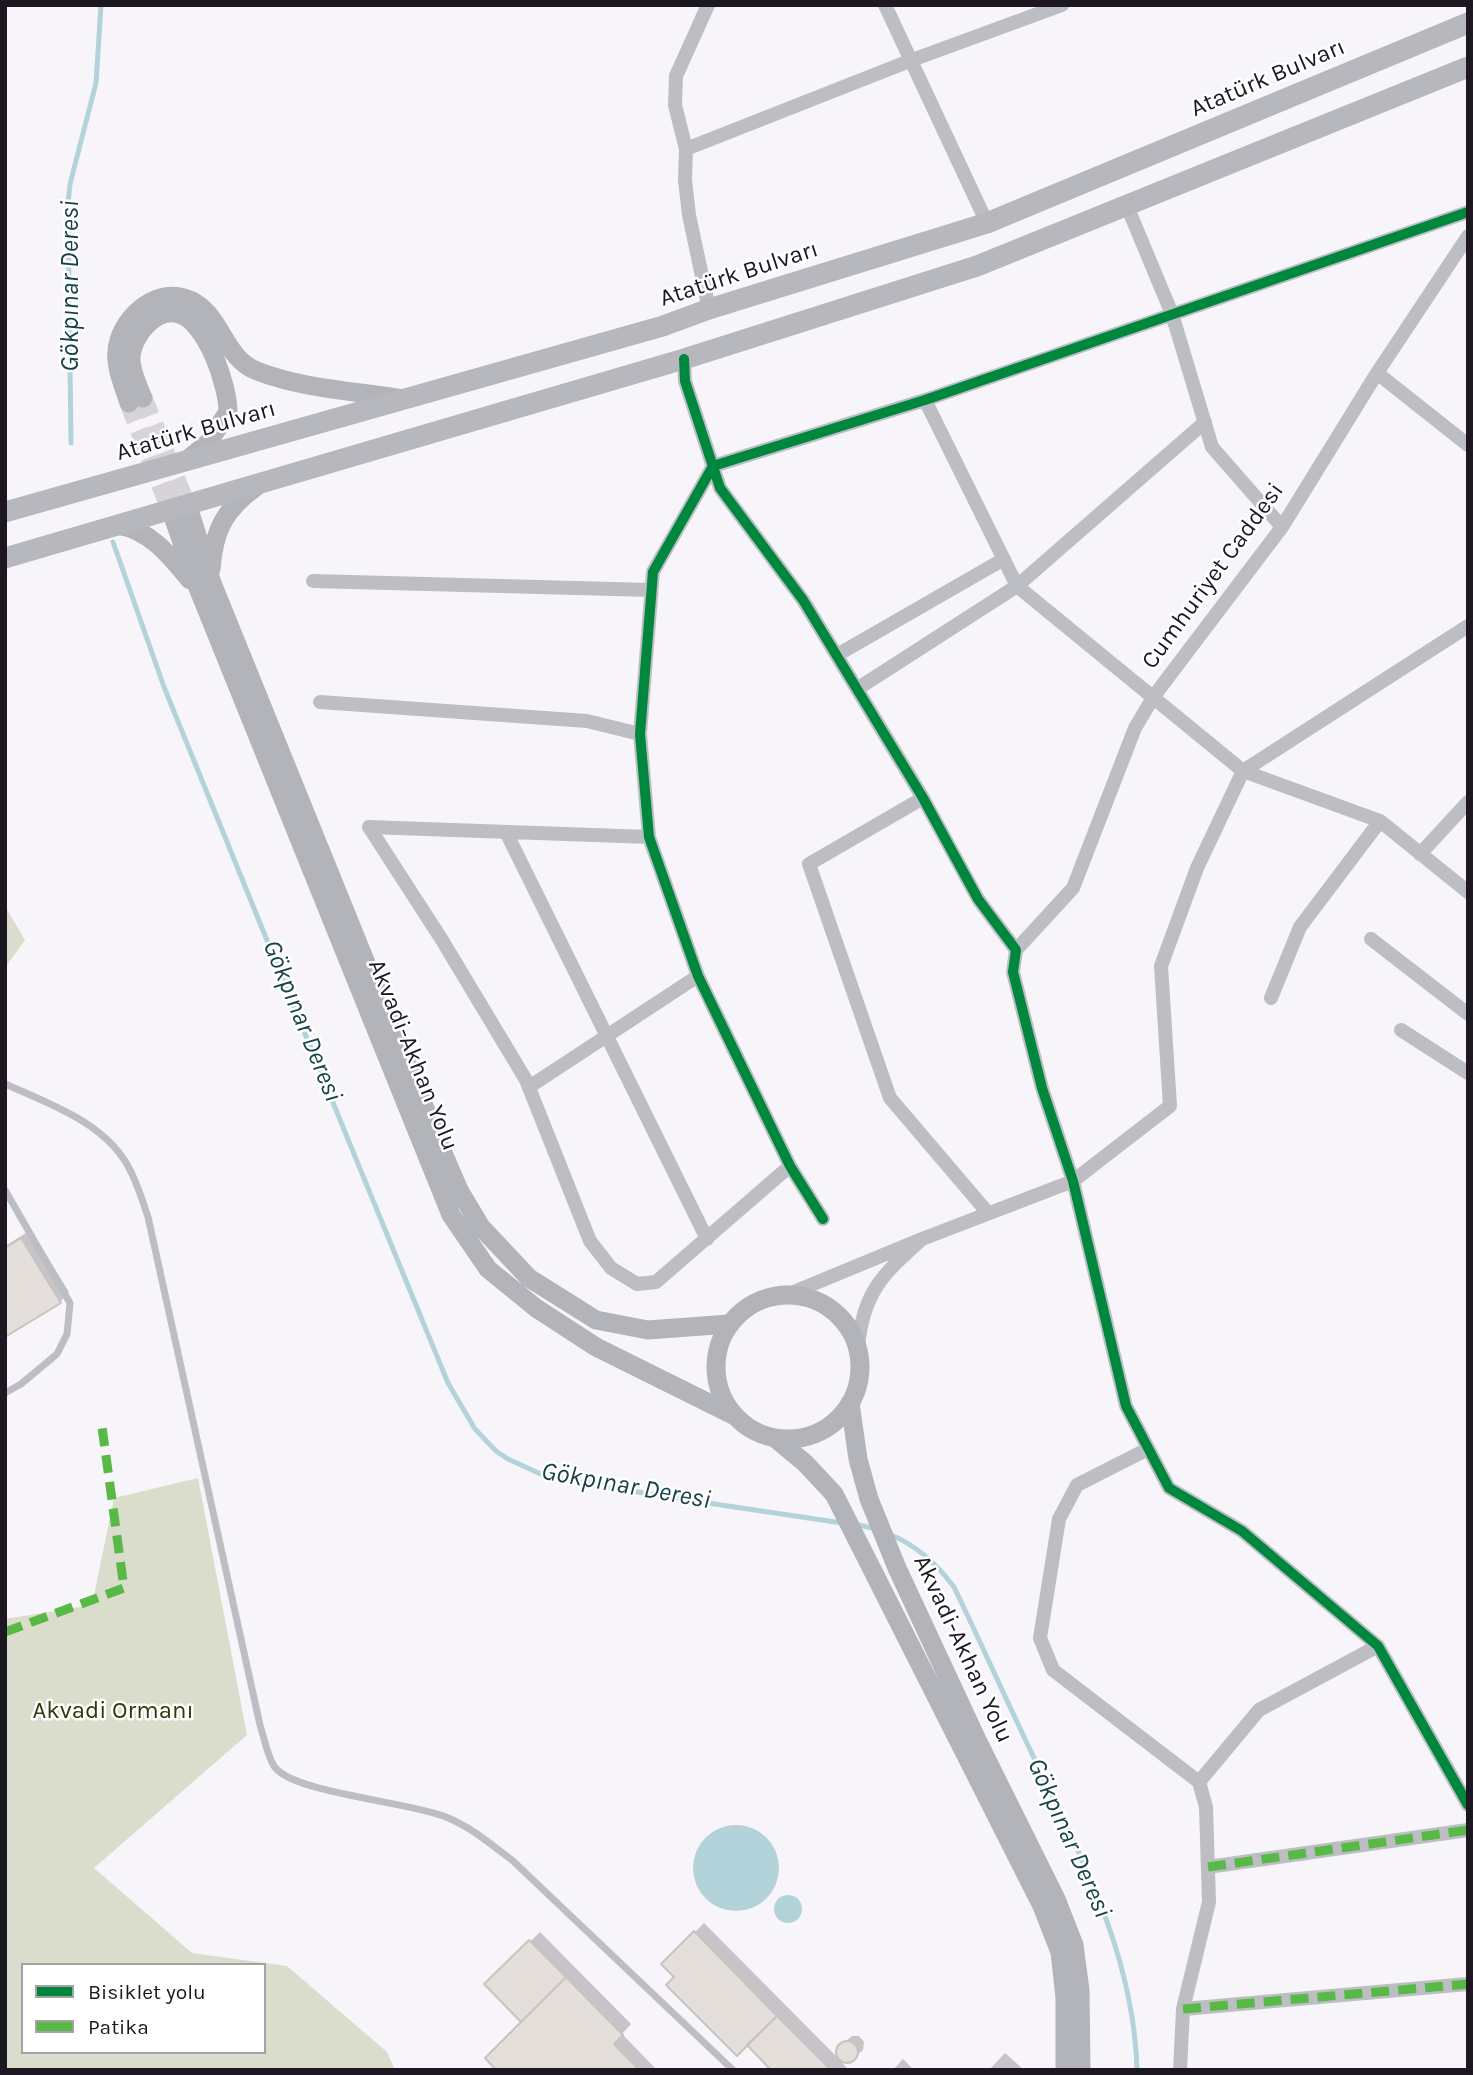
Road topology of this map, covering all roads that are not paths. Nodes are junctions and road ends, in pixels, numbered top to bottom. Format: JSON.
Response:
{"nodes":[{"id":1,"x":708,"y":5,"type":"edge"},
{"id":2,"x":885,"y":5,"type":"edge"},
{"id":3,"x":1062,"y":5,"type":"edge"},
{"id":4,"x":1468,"y":23,"type":"edge"},
{"id":5,"x":912,"y":60,"type":"junction"},
{"id":6,"x":1468,"y":67,"type":"edge"},
{"id":7,"x":687,"y":149,"type":"junction"},
{"id":8,"x":1126,"y":206,"type":"junction"},
{"id":9,"x":1468,"y":212,"type":"edge"},
{"id":10,"x":987,"y":223,"type":"junction"},
{"id":11,"x":1468,"y":236,"type":"edge"},
{"id":12,"x":709,"y":309,"type":"junction"},
{"id":13,"x":1172,"y":314,"type":"junction"},
{"id":14,"x":684,"y":359,"type":"junction"},
{"id":15,"x":1377,"y":373,"type":"junction"},
{"id":16,"x":405,"y":399,"type":"junction"},
{"id":17,"x":925,"y":400,"type":"junction"},
{"id":18,"x":1205,"y":422,"type":"junction"},
{"id":19,"x":1468,"y":445,"type":"edge"},
{"id":20,"x":185,"y":461,"type":"junction"},
{"id":21,"x":713,"y":466,"type":"junction"},
{"id":22,"x":259,"y":484,"type":"junction"},
{"id":23,"x":5,"y":512,"type":"edge"},
{"id":24,"x":183,"y":519,"type":"tunnel mouth"},
{"id":25,"x":118,"y":525,"type":"junction"},
{"id":26,"x":1282,"y":527,"type":"junction"},
{"id":27,"x":5,"y":558,"type":"edge"},
{"id":28,"x":1003,"y":559,"type":"junction"},
{"id":29,"x":313,"y":581,"type":"dead end"},
{"id":30,"x":205,"y":586,"type":"junction"},
{"id":31,"x":1017,"y":586,"type":"junction"},
{"id":32,"x":651,"y":590,"type":"junction"},
{"id":33,"x":1468,"y":626,"type":"edge"},
{"id":34,"x":836,"y":655,"type":"junction"},
{"id":35,"x":857,"y":689,"type":"junction"},
{"id":36,"x":1154,"y":696,"type":"junction"},
{"id":37,"x":320,"y":702,"type":"dead end"},
{"id":38,"x":640,"y":734,"type":"junction"},
{"id":39,"x":1243,"y":771,"type":"junction"},
{"id":40,"x":923,"y":798,"type":"junction"},
{"id":41,"x":1468,"y":802,"type":"edge"},
{"id":42,"x":1380,"y":821,"type":"junction"},
{"id":43,"x":506,"y":832,"type":"junction"},
{"id":44,"x":649,"y":837,"type":"junction"},
{"id":45,"x":1420,"y":854,"type":"junction"},
{"id":46,"x":1468,"y":892,"type":"edge"},
{"id":47,"x":1371,"y":939,"type":"dead end"},
{"id":48,"x":1016,"y":950,"type":"junction"},
{"id":49,"x":698,"y":976,"type":"junction"},
{"id":50,"x":1271,"y":998,"type":"dead end"},
{"id":51,"x":1468,"y":1014,"type":"edge"},
{"id":52,"x":1401,"y":1030,"type":"dead end"},
{"id":53,"x":606,"y":1037,"type":"junction"},
{"id":54,"x":1468,"y":1073,"type":"edge"},
{"id":55,"x":5,"y":1084,"type":"edge"},
{"id":56,"x":529,"y":1087,"type":"junction"},
{"id":57,"x":790,"y":1166,"type":"junction"},
{"id":58,"x":1073,"y":1181,"type":"junction"},
{"id":59,"x":5,"y":1190,"type":"edge"},
{"id":60,"x":988,"y":1213,"type":"junction"},
{"id":61,"x":823,"y":1219,"type":"dead end"},
{"id":62,"x":706,"y":1238,"type":"junction"},
{"id":63,"x":922,"y":1239,"type":"junction"},
{"id":64,"x":789,"y":1294,"type":"junction"},
{"id":65,"x":729,"y":1324,"type":"junction"},
{"id":66,"x":858,"y":1347,"type":"junction"},
{"id":67,"x":5,"y":1393,"type":"edge"},
{"id":68,"x":850,"y":1403,"type":"junction"},
{"id":69,"x":733,"y":1415,"type":"junction"},
{"id":70,"x":776,"y":1439,"type":"junction"},
{"id":71,"x":1148,"y":1449,"type":"junction"},
{"id":72,"x":1378,"y":1646,"type":"junction"},
{"id":73,"x":1199,"y":1782,"type":"junction"},
{"id":74,"x":1468,"y":1805,"type":"edge"},
{"id":75,"x":1468,"y":1830,"type":"edge"},
{"id":76,"x":1208,"y":1867,"type":"junction"},
{"id":77,"x":1468,"y":1984,"type":"edge"},
{"id":78,"x":1183,"y":2009,"type":"junction"},
{"id":79,"x":733,"y":2070,"type":"edge"},
{"id":80,"x":1065,"y":2070,"type":"edge"},
{"id":81,"x":1081,"y":2070,"type":"edge"},
{"id":82,"x":1180,"y":2070,"type":"edge"}],
"edges":[{"from":1,"to":7,"type":"street"},
{"from":2,"to":5,"type":"street"},
{"from":3,"to":5,"type":"street"},
{"from":4,"to":10,"type":"main road","name":"Atatürk Bulvarı"},
{"from":5,"to":7,"type":"street"},
{"from":5,"to":10,"type":"street"},
{"from":6,"to":8,"type":"main road"},
{"from":7,"to":12,"type":"street"},
{"from":8,"to":13,"type":"street"},
{"from":8,"to":14,"type":"main road"},
{"from":9,"to":13,"type":"street"},
{"from":10,"to":12,"type":"main road","name":"Atatürk Bulvarı"},
{"from":11,"to":15,"type":"street","name":"Cumhuriyet Caddesi"},
{"from":12,"to":16,"type":"main road","name":"Atatürk Bulvarı"},
{"from":13,"to":17,"type":"street"},
{"from":13,"to":18,"type":"street"},
{"from":14,"to":21,"type":"street"},
{"from":14,"to":22,"type":"main road"},
{"from":15,"to":19,"type":"street"},
{"from":15,"to":26,"type":"street","name":"Cumhuriyet Caddesi"},
{"from":16,"to":20,"type":"main road","name":"Atatürk Bulvarı"},
{"from":16,"to":20,"type":"main road"},
{"from":17,"to":21,"type":"street"},
{"from":17,"to":28,"type":"street"},
{"from":18,"to":26,"type":"street"},
{"from":18,"to":31,"type":"street"},
{"from":20,"to":23,"type":"main road","name":"Atatürk Bulvarı"},
{"from":21,"to":32,"type":"street"},
{"from":21,"to":34,"type":"street"},
{"from":22,"to":25,"type":"main road"},
{"from":22,"to":30,"type":"main road"},
{"from":24,"to":30,"type":"main road"},
{"from":25,"to":27,"type":"main road"},
{"from":25,"to":30,"type":"main road"},
{"from":26,"to":36,"type":"street","name":"Cumhuriyet Caddesi"},
{"from":28,"to":31,"type":"street"},
{"from":28,"to":34,"type":"street"},
{"from":29,"to":32,"type":"street"},
{"from":30,"to":65,"type":"main road","name":"Akvadi-Akhan Yolu"},
{"from":30,"to":69,"type":"main road","name":"Akvadi-Akhan Yolu"},
{"from":31,"to":35,"type":"street"},
{"from":31,"to":36,"type":"street"},
{"from":32,"to":38,"type":"street"},
{"from":33,"to":39,"type":"street"},
{"from":34,"to":35,"type":"street"},
{"from":35,"to":40,"type":"street"},
{"from":36,"to":39,"type":"street"},
{"from":36,"to":48,"type":"street","name":"Cumhuriyet Caddesi"},
{"from":37,"to":38,"type":"street"},
{"from":38,"to":44,"type":"street"},
{"from":39,"to":42,"type":"street"},
{"from":39,"to":58,"type":"street"},
{"from":40,"to":48,"type":"street"},
{"from":40,"to":60,"type":"street"},
{"from":41,"to":45,"type":"street"},
{"from":42,"to":45,"type":"street"},
{"from":42,"to":50,"type":"street"},
{"from":43,"to":44,"type":"street"},
{"from":43,"to":53,"type":"street"},
{"from":43,"to":56,"type":"street"},
{"from":44,"to":49,"type":"street"},
{"from":45,"to":46,"type":"street"},
{"from":47,"to":51,"type":"street"},
{"from":48,"to":58,"type":"street"},
{"from":49,"to":53,"type":"street"},
{"from":49,"to":57,"type":"street"},
{"from":52,"to":54,"type":"street"},
{"from":53,"to":56,"type":"street"},
{"from":53,"to":62,"type":"street"},
{"from":55,"to":79,"type":"lane"},
{"from":56,"to":62,"type":"street"},
{"from":57,"to":61,"type":"street"},
{"from":57,"to":62,"type":"street"},
{"from":58,"to":60,"type":"street"},
{"from":58,"to":71,"type":"street"},
{"from":59,"to":67,"type":"lane"},
{"from":60,"to":63,"type":"street"},
{"from":63,"to":64,"type":"street"},
{"from":63,"to":66,"type":"street"},
{"from":64,"to":65,"type":"main road"},
{"from":64,"to":66,"type":"main road"},
{"from":65,"to":69,"type":"main road"},
{"from":66,"to":68,"type":"main road"},
{"from":68,"to":70,"type":"main road"},
{"from":68,"to":81,"type":"main road","name":"Akvadi-Akhan Yolu"},
{"from":69,"to":70,"type":"main road"},
{"from":70,"to":80,"type":"main road","name":"Akvadi-Akhan Yolu"},
{"from":71,"to":72,"type":"street"},
{"from":71,"to":73,"type":"street"},
{"from":72,"to":73,"type":"street"},
{"from":72,"to":74,"type":"street"},
{"from":73,"to":76,"type":"street"},
{"from":75,"to":76,"type":"street"},
{"from":76,"to":78,"type":"street"},
{"from":77,"to":78,"type":"street"},
{"from":78,"to":82,"type":"street"}]}
